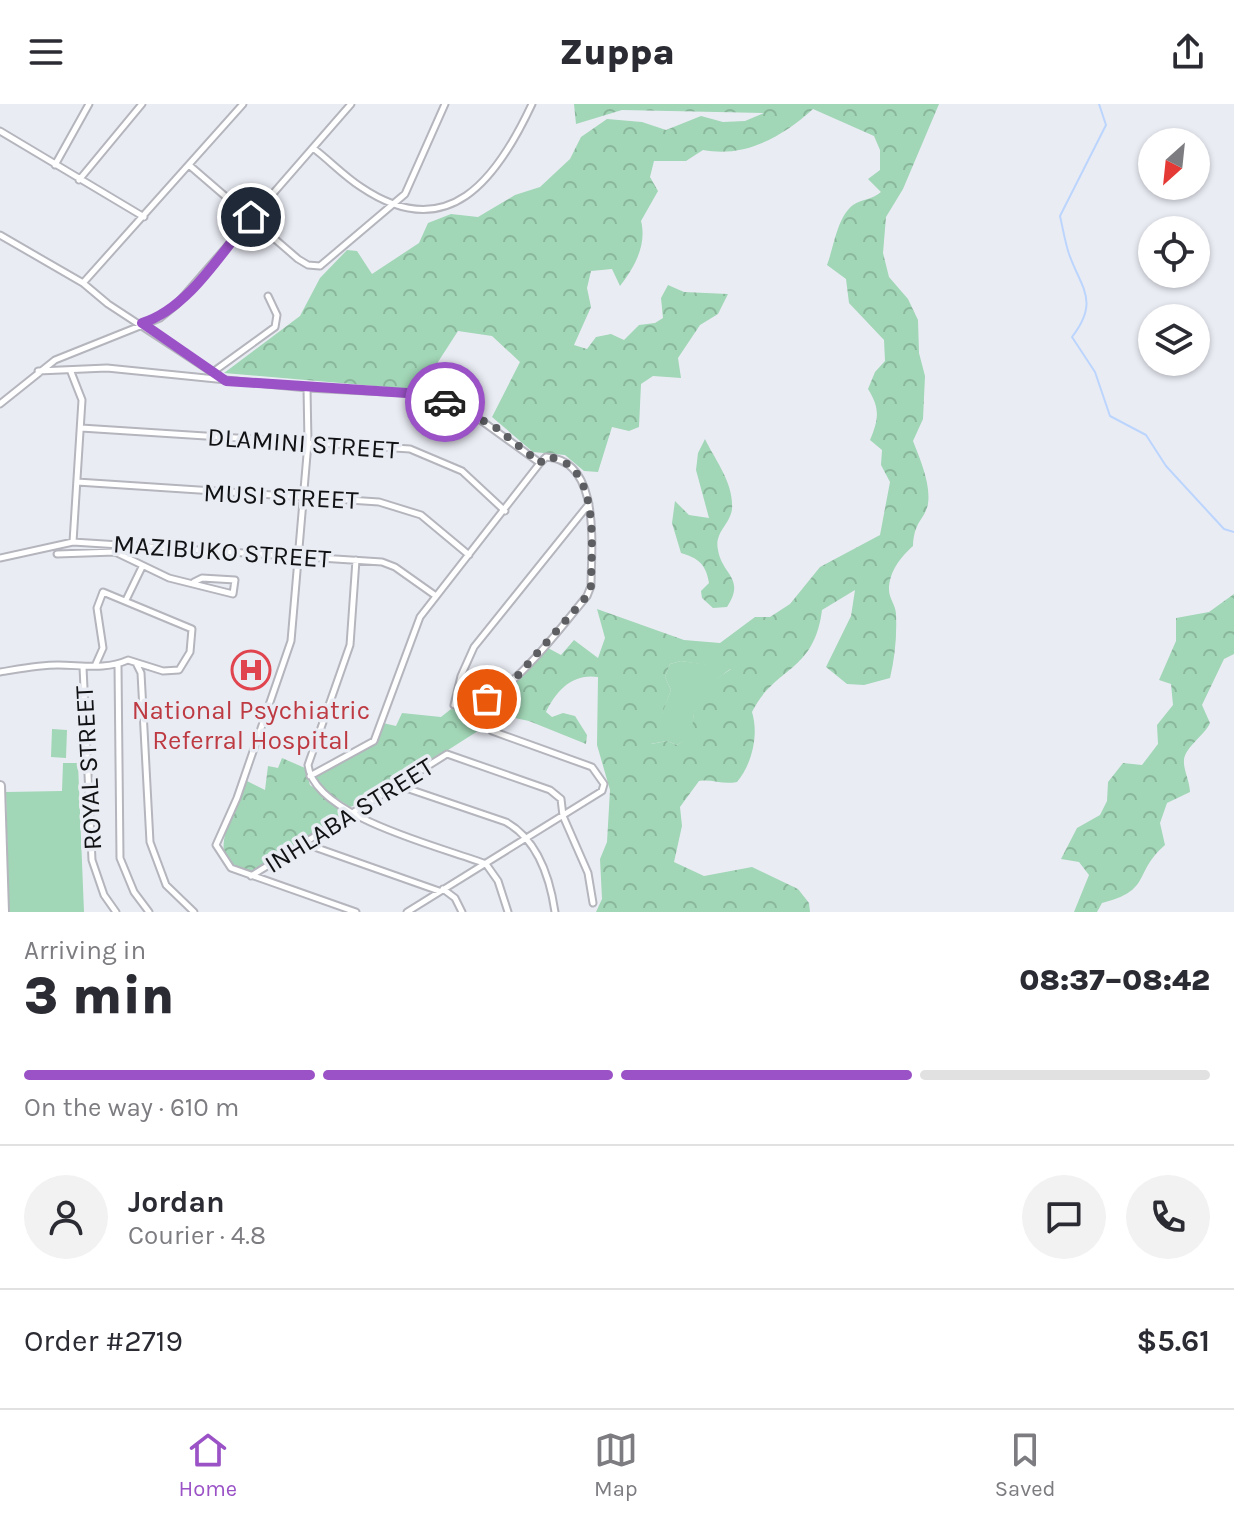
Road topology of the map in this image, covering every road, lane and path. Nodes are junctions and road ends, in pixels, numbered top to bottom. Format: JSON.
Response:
{"nodes":[{"id":1,"x":142,"y":104,"type":"edge"},
{"id":2,"x":243,"y":104,"type":"edge"},
{"id":3,"x":351,"y":104,"type":"edge"},
{"id":4,"x":445,"y":104,"type":"edge"},
{"id":5,"x":532,"y":104,"type":"edge"},
{"id":6,"x":87,"y":105,"type":"edge"},
{"id":7,"x":0,"y":131,"type":"edge"},
{"id":8,"x":313,"y":148,"type":"junction"},
{"id":9,"x":55,"y":165,"type":"junction"},
{"id":10,"x":189,"y":165,"type":"junction"},
{"id":11,"x":79,"y":180,"type":"junction"},
{"id":12,"x":397,"y":203,"type":"junction"},
{"id":13,"x":144,"y":217,"type":"junction"},
{"id":14,"x":251,"y":217,"type":"junction"},
{"id":15,"x":0,"y":235,"type":"edge"},
{"id":16,"x":83,"y":283,"type":"junction"},
{"id":17,"x":268,"y":296,"type":"dead end"},
{"id":18,"x":142,"y":323,"type":"junction"},
{"id":19,"x":38,"y":371,"type":"junction"},
{"id":20,"x":71,"y":372,"type":"junction"},
{"id":21,"x":213,"y":372,"type":"junction"},
{"id":22,"x":226,"y":381,"type":"junction"},
{"id":23,"x":307,"y":388,"type":"junction"},
{"id":24,"x":0,"y":404,"type":"edge"},
{"id":25,"x":81,"y":428,"type":"junction"},
{"id":26,"x":308,"y":443,"type":"junction"},
{"id":27,"x":540,"y":463,"type":"junction"},
{"id":28,"x":77,"y":482,"type":"junction"},
{"id":29,"x":302,"y":500,"type":"junction"},
{"id":30,"x":589,"y":504,"type":"junction"},
{"id":31,"x":505,"y":511,"type":"junction"},
{"id":32,"x":73,"y":542,"type":"junction"},
{"id":33,"x":57,"y":554,"type":"dead end"},
{"id":34,"x":299,"y":555,"type":"junction"},
{"id":35,"x":469,"y":555,"type":"junction"},
{"id":36,"x":0,"y":558,"type":"edge"},
{"id":37,"x":356,"y":560,"type":"junction"},
{"id":38,"x":142,"y":567,"type":"junction"},
{"id":39,"x":212,"y":578,"type":"junction"},
{"id":40,"x":194,"y":582,"type":"junction"},
{"id":41,"x":211,"y":590,"type":"junction"},
{"id":42,"x":436,"y":596,"type":"junction"},
{"id":43,"x":126,"y":600,"type":"junction"},
{"id":44,"x":136,"y":663,"type":"junction"},
{"id":45,"x":118,"y":665,"type":"junction"},
{"id":46,"x":95,"y":666,"type":"junction"},
{"id":47,"x":83,"y":667,"type":"junction"},
{"id":48,"x":0,"y":672,"type":"edge"},
{"id":49,"x":492,"y":731,"type":"dead end"},
{"id":50,"x":310,"y":776,"type":"junction"},
{"id":51,"x":0,"y":786,"type":"edge"},
{"id":52,"x":399,"y":786,"type":"junction"},
{"id":53,"x":351,"y":813,"type":"junction"},
{"id":54,"x":563,"y":816,"type":"junction"},
{"id":55,"x":527,"y":839,"type":"junction"},
{"id":56,"x":303,"y":843,"type":"junction"},
{"id":57,"x":486,"y":864,"type":"junction"},
{"id":58,"x":251,"y":876,"type":"junction"},
{"id":59,"x":442,"y":890,"type":"junction"},
{"id":60,"x":593,"y":903,"type":"dead end"},
{"id":61,"x":4,"y":912,"type":"edge"},
{"id":62,"x":116,"y":912,"type":"edge"},
{"id":63,"x":149,"y":912,"type":"edge"},
{"id":64,"x":194,"y":912,"type":"edge"},
{"id":65,"x":356,"y":912,"type":"edge"},
{"id":66,"x":407,"y":912,"type":"edge"},
{"id":67,"x":462,"y":912,"type":"edge"},
{"id":68,"x":508,"y":912,"type":"edge"},
{"id":69,"x":555,"y":912,"type":"edge"}],
"edges":[{"from":1,"to":11,"type":"street"},
{"from":2,"to":10,"type":"street"},
{"from":3,"to":8,"type":"street"},
{"from":4,"to":12,"type":"street"},
{"from":5,"to":12,"type":"street"},
{"from":6,"to":9,"type":"street"},
{"from":7,"to":9,"type":"street"},
{"from":8,"to":12,"type":"street"},
{"from":8,"to":14,"type":"street"},
{"from":9,"to":11,"type":"street"},
{"from":10,"to":13,"type":"street"},
{"from":10,"to":14,"type":"street"},
{"from":11,"to":13,"type":"street"},
{"from":12,"to":14,"type":"street"},
{"from":13,"to":16,"type":"street"},
{"from":14,"to":18,"type":"street"},
{"from":15,"to":16,"type":"street"},
{"from":16,"to":18,"type":"street"},
{"from":17,"to":21,"type":"street"},
{"from":18,"to":19,"type":"street"},
{"from":18,"to":21,"type":"street"},
{"from":19,"to":20,"type":"street"},
{"from":19,"to":24,"type":"street"},
{"from":20,"to":22,"type":"street"},
{"from":20,"to":25,"type":"street"},
{"from":21,"to":22,"type":"street"},
{"from":22,"to":23,"type":"street"},
{"from":23,"to":26,"type":"street"},
{"from":23,"to":27,"type":"street"},
{"from":25,"to":26,"type":"street","name":"DLAMINI STREET"},
{"from":25,"to":28,"type":"street"},
{"from":26,"to":29,"type":"street"},
{"from":26,"to":31,"type":"street","name":"DLAMINI STREET"},
{"from":27,"to":30,"type":"street"},
{"from":27,"to":31,"type":"street"},
{"from":28,"to":29,"type":"street","name":"MUSI STREET"},
{"from":28,"to":32,"type":"street"},
{"from":29,"to":34,"type":"street"},
{"from":29,"to":35,"type":"street","name":"MUSI STREET"},
{"from":30,"to":30,"type":"street"},
{"from":31,"to":35,"type":"street"},
{"from":32,"to":34,"type":"street","name":"MAZIBUKO STREET"},
{"from":32,"to":36,"type":"street","name":"MAZIBUKO STREET"},
{"from":33,"to":38,"type":"street"},
{"from":34,"to":37,"type":"street","name":"MAZIBUKO STREET"},
{"from":34,"to":58,"type":"street"},
{"from":35,"to":42,"type":"street"},
{"from":37,"to":42,"type":"street","name":"MAZIBUKO STREET"},
{"from":37,"to":50,"type":"street"},
{"from":38,"to":40,"type":"street"},
{"from":38,"to":43,"type":"street"},
{"from":39,"to":40,"type":"street"},
{"from":39,"to":41,"type":"street"},
{"from":39,"to":41,"type":"street"},
{"from":40,"to":41,"type":"street"},
{"from":42,"to":50,"type":"street"},
{"from":43,"to":44,"type":"street"},
{"from":43,"to":46,"type":"street"},
{"from":44,"to":45,"type":"street"},
{"from":44,"to":64,"type":"street"},
{"from":45,"to":46,"type":"street"},
{"from":45,"to":63,"type":"street"},
{"from":46,"to":47,"type":"street"},
{"from":47,"to":48,"type":"street"},
{"from":47,"to":62,"type":"street","name":"ROYAL STREET"},
{"from":49,"to":54,"type":"street"},
{"from":50,"to":53,"type":"street"},
{"from":51,"to":61,"type":"main road"},
{"from":52,"to":53,"type":"street","name":"INHLABA STREET"},
{"from":52,"to":54,"type":"street","name":"INHLABA STREET"},
{"from":52,"to":55,"type":"street"},
{"from":53,"to":56,"type":"street","name":"INHLABA STREET"},
{"from":53,"to":57,"type":"street"},
{"from":54,"to":55,"type":"street"},
{"from":54,"to":60,"type":"street"},
{"from":55,"to":57,"type":"street"},
{"from":55,"to":69,"type":"street"},
{"from":56,"to":58,"type":"street","name":"INHLABA STREET"},
{"from":56,"to":59,"type":"street"},
{"from":57,"to":59,"type":"street"},
{"from":57,"to":68,"type":"street"},
{"from":58,"to":65,"type":"street"},
{"from":59,"to":66,"type":"street"},
{"from":59,"to":67,"type":"street"}]}
